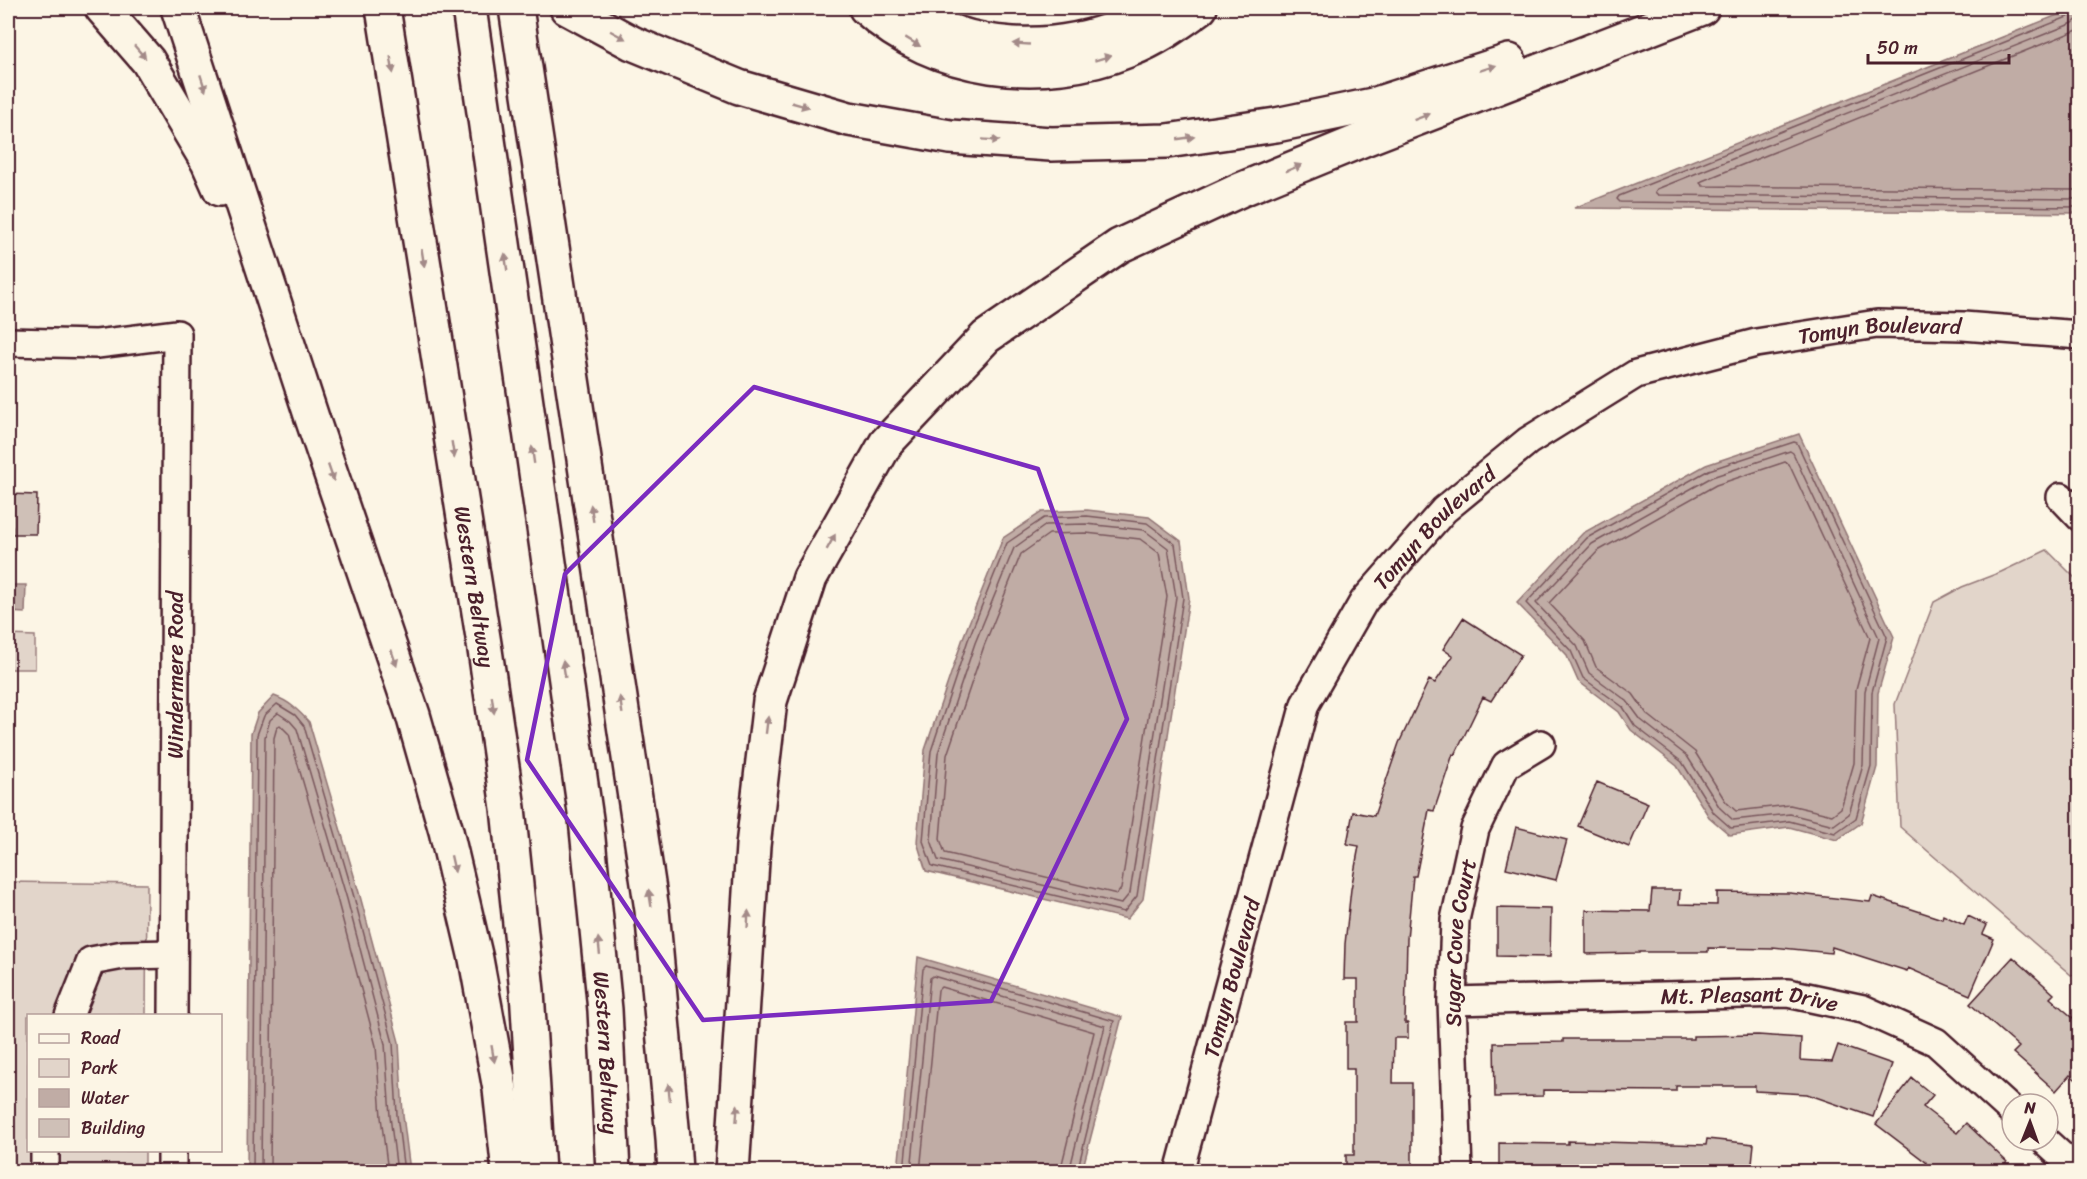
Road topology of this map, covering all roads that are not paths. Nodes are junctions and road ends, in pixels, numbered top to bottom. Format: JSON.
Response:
{"nodes":[{"id":1,"x":102,"y":8,"type":"edge"},
{"id":2,"x":178,"y":8,"type":"edge"},
{"id":3,"x":383,"y":8,"type":"edge"},
{"id":4,"x":469,"y":8,"type":"edge"},
{"id":5,"x":516,"y":8,"type":"edge"},
{"id":6,"x":567,"y":8,"type":"edge"},
{"id":7,"x":866,"y":8,"type":"edge"},
{"id":8,"x":908,"y":8,"type":"edge"},
{"id":9,"x":1156,"y":8,"type":"edge"},
{"id":10,"x":1200,"y":8,"type":"edge"},
{"id":11,"x":1680,"y":8,"type":"edge"},
{"id":12,"x":1702,"y":8,"type":"edge"},
{"id":13,"x":2079,"y":336,"type":"edge"},
{"id":14,"x":8,"y":342,"type":"edge"},
{"id":15,"x":312,"y":418,"type":"junction"},
{"id":16,"x":2061,"y":496,"type":"dead end"},
{"id":17,"x":2079,"y":517,"type":"edge"},
{"id":18,"x":1541,"y":744,"type":"dead end"},
{"id":19,"x":173,"y":954,"type":"junction"},
{"id":20,"x":1452,"y":1001,"type":"junction"},
{"id":21,"x":70,"y":1014,"type":"edge"},
{"id":22,"x":173,"y":1014,"type":"edge"},
{"id":23,"x":2000,"y":1100,"type":"edge"},
{"id":24,"x":45,"y":1152,"type":"edge"},
{"id":25,"x":172,"y":1152,"type":"edge"},
{"id":26,"x":2057,"y":1152,"type":"edge"},
{"id":27,"x":45,"y":1172,"type":"edge"},
{"id":28,"x":172,"y":1172,"type":"edge"},
{"id":29,"x":509,"y":1172,"type":"edge"},
{"id":30,"x":538,"y":1172,"type":"edge"},
{"id":31,"x":613,"y":1172,"type":"edge"},
{"id":32,"x":675,"y":1172,"type":"edge"},
{"id":33,"x":732,"y":1172,"type":"edge"},
{"id":34,"x":1179,"y":1172,"type":"edge"},
{"id":35,"x":1458,"y":1172,"type":"edge"},
{"id":36,"x":2079,"y":1172,"type":"edge"}],
"edges":[{"from":1,"to":15,"type":"highway","one_way":true},
{"from":2,"to":15,"type":"highway","one_way":true},
{"from":3,"to":30,"type":"highway","name":"Western Beltway","one_way":true},
{"from":31,"to":4,"type":"highway","name":"Western Beltway","one_way":true},
{"from":32,"to":5,"type":"highway","one_way":true},
{"from":6,"to":11,"type":"highway","one_way":true},
{"from":7,"to":10,"type":"highway","one_way":true},
{"from":9,"to":8,"type":"highway","one_way":true},
{"from":33,"to":12,"type":"highway","one_way":true},
{"from":13,"to":34,"type":"street","name":"Tomyn Boulevard"},
{"from":14,"to":19,"type":"street","name":"Windermere Road"},
{"from":15,"to":29,"type":"highway","one_way":true},
{"from":16,"to":17,"type":"street"},
{"from":18,"to":20,"type":"street","name":"Sugar Cove Court"},
{"from":19,"to":21,"type":"street"},
{"from":19,"to":22,"type":"street","name":"Windermere Road"},
{"from":20,"to":23,"type":"street","name":"Mt. Pleasant Drive"},
{"from":20,"to":35,"type":"street","name":"Sugar Cove Court"},
{"from":24,"to":27,"type":"street"},
{"from":25,"to":28,"type":"street"},
{"from":26,"to":36,"type":"street"}]}
